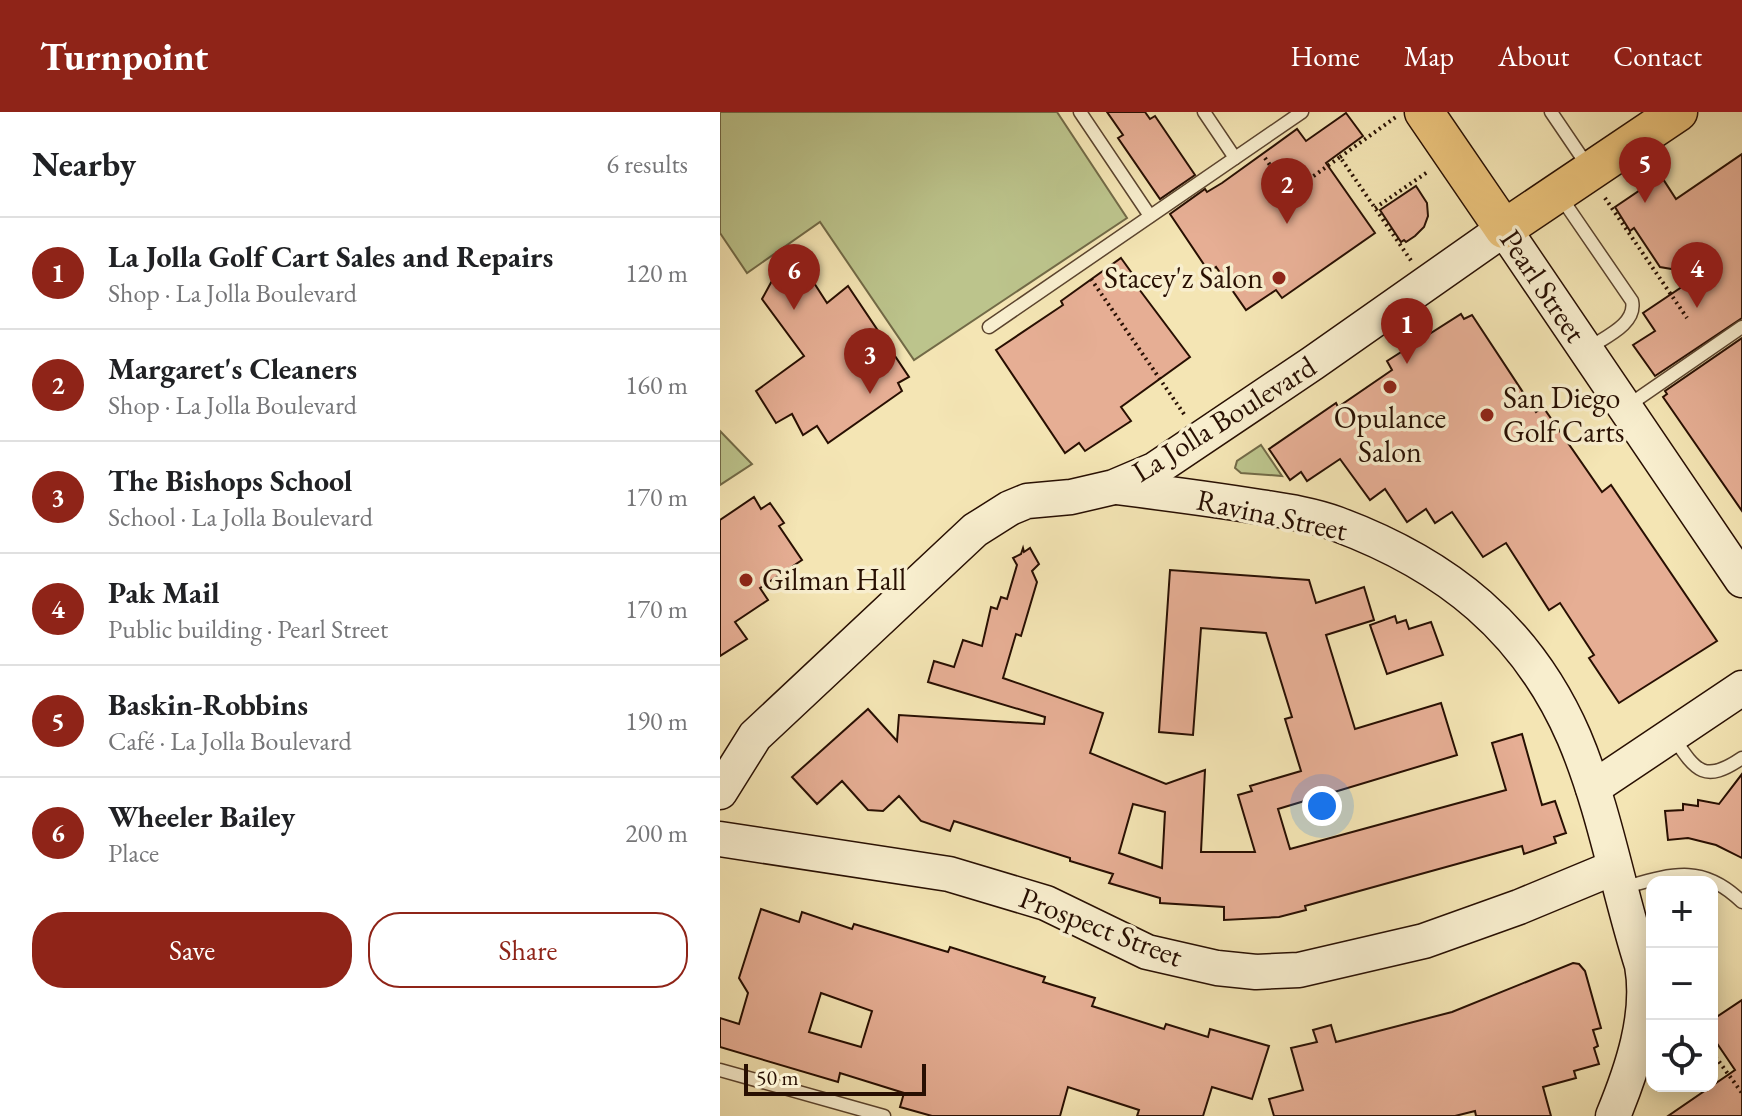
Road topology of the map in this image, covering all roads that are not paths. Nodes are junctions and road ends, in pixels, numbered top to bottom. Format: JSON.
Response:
{"nodes":[{"id":1,"x":1080,"y":112,"type":"edge"},
{"id":2,"x":1204,"y":112,"type":"edge"},
{"id":3,"x":1302,"y":112,"type":"edge"},
{"id":4,"x":1551,"y":112,"type":"edge"},
{"id":5,"x":1668,"y":115,"type":"edge"},
{"id":6,"x":1432,"y":125,"type":"edge"},
{"id":7,"x":1235,"y":158,"type":"junction"},
{"id":8,"x":1579,"y":179,"type":"junction"},
{"id":9,"x":1150,"y":216,"type":"junction"},
{"id":10,"x":1504,"y":229,"type":"junction"},
{"id":11,"x":989,"y":327,"type":"dead end"},
{"id":12,"x":1742,"y":327,"type":"edge"},
{"id":13,"x":1586,"y":350,"type":"junction"},
{"id":14,"x":1625,"y":407,"type":"junction"},
{"id":15,"x":1114,"y":487,"type":"junction"},
{"id":16,"x":1742,"y":580,"type":"edge"},
{"id":17,"x":1742,"y":688,"type":"edge"},
{"id":18,"x":1671,"y":735,"type":"junction"},
{"id":19,"x":1742,"y":758,"type":"edge"},
{"id":20,"x":1593,"y":788,"type":"junction"},
{"id":21,"x":720,"y":792,"type":"edge"},
{"id":22,"x":720,"y":839,"type":"edge"},
{"id":23,"x":1616,"y":878,"type":"junction"},
{"id":24,"x":1742,"y":902,"type":"edge"},
{"id":25,"x":720,"y":1070,"type":"edge"},
{"id":26,"x":884,"y":1116,"type":"edge"},
{"id":27,"x":1613,"y":1116,"type":"edge"}],
"edges":[{"from":1,"to":9,"type":"lane"},
{"from":2,"to":7,"type":"lane"},
{"from":3,"to":7,"type":"lane"},
{"from":4,"to":8,"type":"lane"},
{"from":5,"to":8,"type":"main road","name":"La Jolla Boulevard"},
{"from":6,"to":10,"type":"main road","name":"Pearl Street"},
{"from":7,"to":9,"type":"lane"},
{"from":8,"to":10,"type":"main road","name":"La Jolla Boulevard"},
{"from":8,"to":13,"type":"lane"},
{"from":9,"to":11,"type":"lane"},
{"from":10,"to":13,"type":"street","name":"Pearl Street"},
{"from":10,"to":15,"type":"street","name":"La Jolla Boulevard"},
{"from":12,"to":14,"type":"lane"},
{"from":13,"to":14,"type":"street","name":"Pearl Street"},
{"from":14,"to":16,"type":"street","name":"Pearl Street"},
{"from":15,"to":20,"type":"street","name":"Ravina Street"},
{"from":15,"to":21,"type":"street","name":"La Jolla Boulevard"},
{"from":17,"to":18,"type":"street"},
{"from":18,"to":19,"type":"lane"},
{"from":18,"to":20,"type":"street"},
{"from":20,"to":23,"type":"street","name":"Ravina Street"},
{"from":22,"to":23,"type":"street","name":"Prospect Street"},
{"from":23,"to":24,"type":"lane"},
{"from":23,"to":27,"type":"street","name":"Ravina Street"},
{"from":25,"to":26,"type":"lane"}]}
